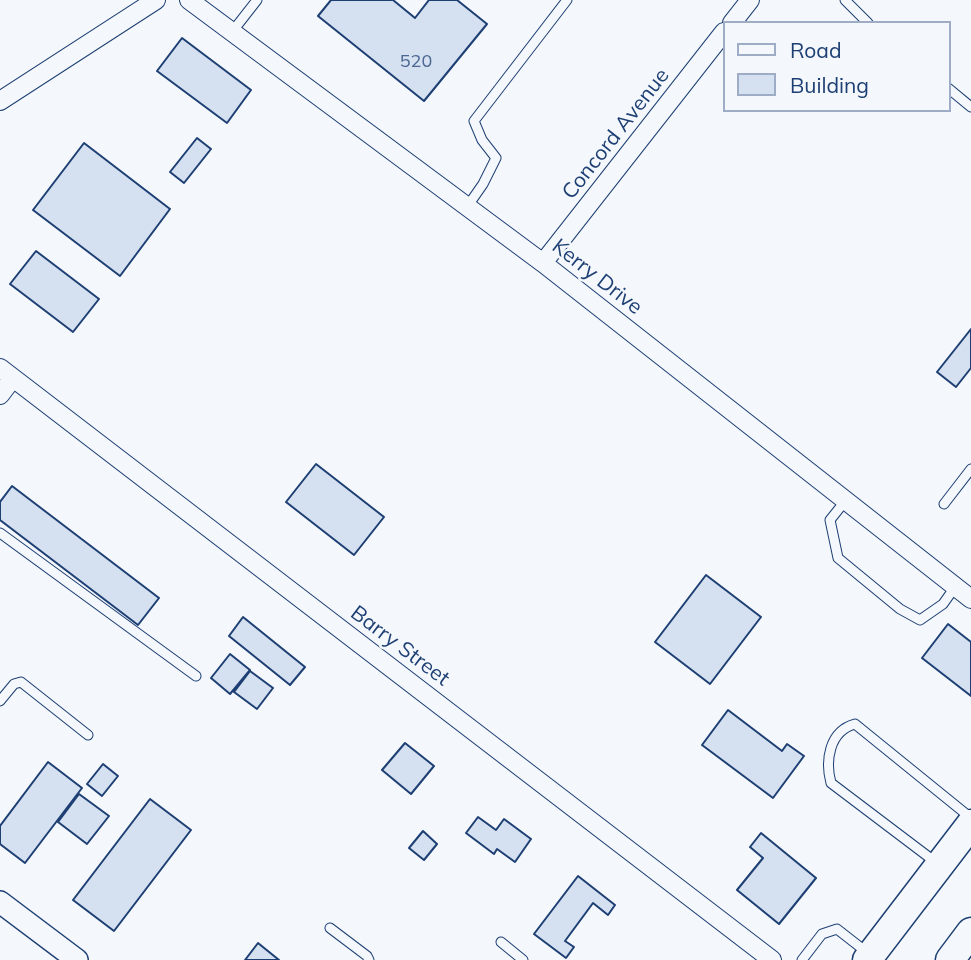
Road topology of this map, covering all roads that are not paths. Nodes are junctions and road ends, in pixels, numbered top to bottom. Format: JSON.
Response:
{"nodes":[{"id":1,"x":156,"y":0,"type":"edge"},
{"id":2,"x":189,"y":0,"type":"edge"},
{"id":3,"x":257,"y":0,"type":"edge"},
{"id":4,"x":566,"y":0,"type":"edge"},
{"id":5,"x":750,"y":0,"type":"edge"},
{"id":6,"x":845,"y":0,"type":"edge"},
{"id":7,"x":734,"y":21,"type":"edge"},
{"id":8,"x":867,"y":21,"type":"edge"},
{"id":9,"x":232,"y":32,"type":"junction"},
{"id":10,"x":722,"y":35,"type":"edge"},
{"id":11,"x":950,"y":90,"type":"edge"},
{"id":12,"x":0,"y":101,"type":"edge"},
{"id":13,"x":971,"y":107,"type":"edge"},
{"id":14,"x":467,"y":207,"type":"junction"},
{"id":15,"x":543,"y":263,"type":"junction"},
{"id":16,"x":6,"y":373,"type":"edge"},
{"id":17,"x":0,"y":395,"type":"edge"},
{"id":18,"x":971,"y":469,"type":"edge"},
{"id":19,"x":846,"y":500,"type":"junction"},
{"id":20,"x":944,"y":505,"type":"dead end"},
{"id":21,"x":0,"y":533,"type":"edge"},
{"id":22,"x":955,"y":587,"type":"junction"},
{"id":23,"x":971,"y":600,"type":"edge"},
{"id":24,"x":196,"y":676,"type":"dead end"},
{"id":25,"x":0,"y":701,"type":"edge"},
{"id":26,"x":88,"y":735,"type":"dead end"},
{"id":27,"x":971,"y":818,"type":"edge"},
{"id":28,"x":971,"y":824,"type":"edge"},
{"id":29,"x":940,"y":865,"type":"junction"},
{"id":30,"x":0,"y":902,"type":"edge"},
{"id":31,"x":330,"y":928,"type":"dead end"},
{"id":32,"x":971,"y":932,"type":"edge"},
{"id":33,"x":501,"y":942,"type":"dead end"},
{"id":34,"x":868,"y":958,"type":"edge"},
{"id":35,"x":77,"y":960,"type":"edge"},
{"id":36,"x":369,"y":960,"type":"edge"},
{"id":37,"x":523,"y":960,"type":"edge"},
{"id":38,"x":772,"y":960,"type":"edge"},
{"id":39,"x":803,"y":960,"type":"edge"},
{"id":40,"x":950,"y":960,"type":"edge"}],
"edges":[{"from":1,"to":12,"type":"street"},
{"from":2,"to":9,"type":"street","name":"Kerry Drive"},
{"from":3,"to":9,"type":"lane"},
{"from":4,"to":14,"type":"lane"},
{"from":5,"to":7,"type":"street"},
{"from":6,"to":8,"type":"lane"},
{"from":9,"to":14,"type":"street","name":"Kerry Drive"},
{"from":10,"to":15,"type":"street","name":"Concord Avenue"},
{"from":11,"to":13,"type":"lane"},
{"from":14,"to":15,"type":"street","name":"Kerry Drive"},
{"from":15,"to":19,"type":"street","name":"Kerry Drive"},
{"from":16,"to":17,"type":"street"},
{"from":16,"to":38,"type":"street","name":"Barry Street"},
{"from":18,"to":20,"type":"lane"},
{"from":19,"to":22,"type":"street","name":"Kerry Drive"},
{"from":19,"to":22,"type":"lane"},
{"from":21,"to":24,"type":"lane"},
{"from":22,"to":23,"type":"street","name":"Kerry Drive"},
{"from":25,"to":26,"type":"lane"},
{"from":27,"to":29,"type":"lane"},
{"from":28,"to":29,"type":"highway"},
{"from":29,"to":34,"type":"highway"},
{"from":30,"to":35,"type":"street"},
{"from":31,"to":36,"type":"lane"},
{"from":32,"to":40,"type":"highway"},
{"from":33,"to":37,"type":"lane"},
{"from":34,"to":39,"type":"lane"}]}
